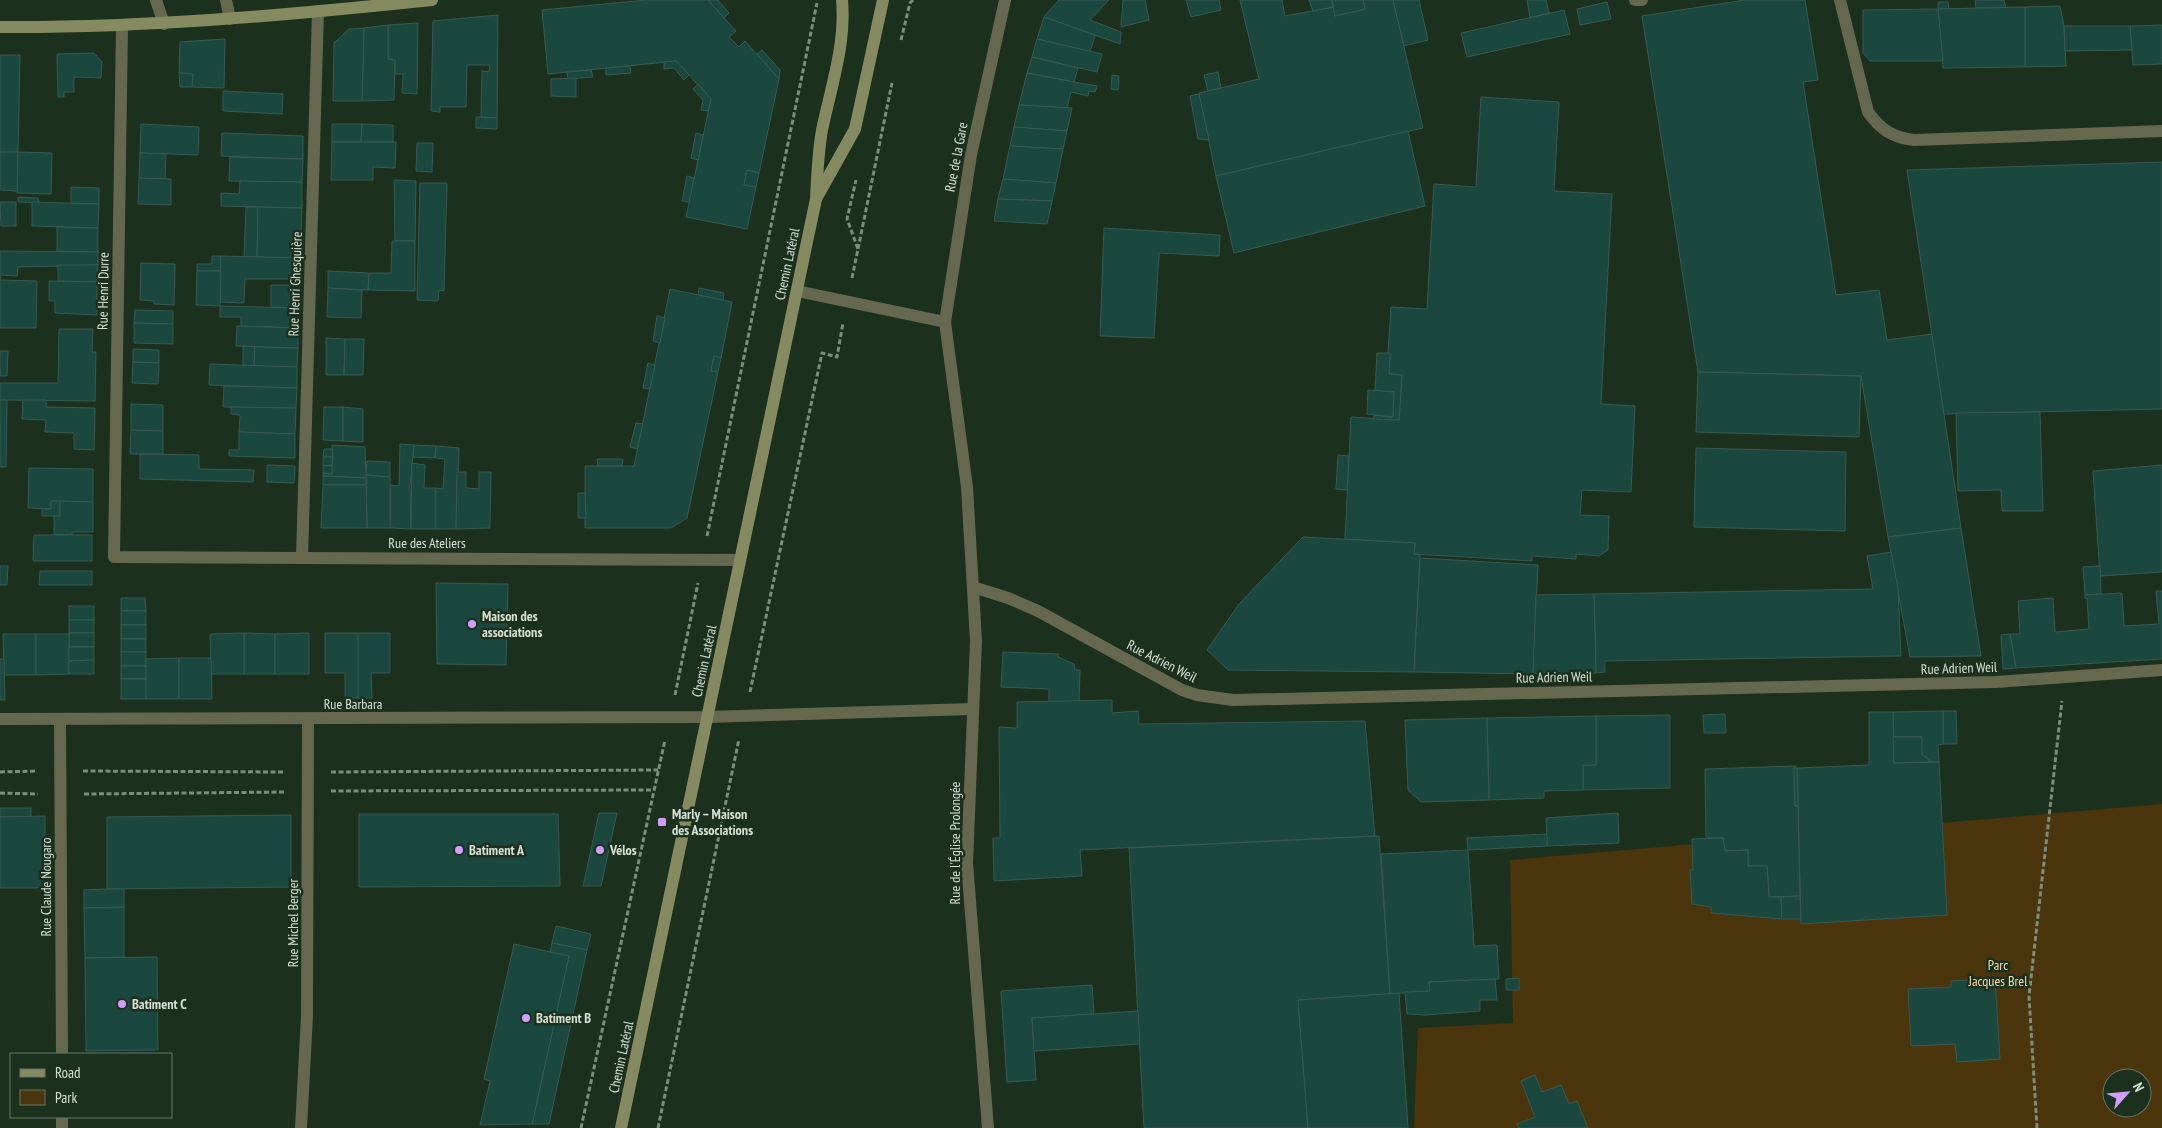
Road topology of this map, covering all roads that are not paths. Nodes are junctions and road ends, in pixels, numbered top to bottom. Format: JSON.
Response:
{"nodes":[{"id":1,"x":156,"y":0,"type":"edge"},
{"id":2,"x":226,"y":0,"type":"edge"},
{"id":3,"x":432,"y":0,"type":"edge"},
{"id":4,"x":842,"y":0,"type":"edge"},
{"id":5,"x":884,"y":0,"type":"edge"},
{"id":6,"x":1005,"y":0,"type":"edge"},
{"id":7,"x":1636,"y":0,"type":"edge"},
{"id":8,"x":1642,"y":0,"type":"edge"},
{"id":9,"x":1840,"y":0,"type":"edge"},
{"id":10,"x":318,"y":11,"type":"junction"},
{"id":11,"x":230,"y":19,"type":"junction"},
{"id":12,"x":164,"y":24,"type":"junction"},
{"id":13,"x":122,"y":26,"type":"junction"},
{"id":14,"x":0,"y":27,"type":"edge"},
{"id":15,"x":2162,"y":131,"type":"edge"},
{"id":16,"x":816,"y":200,"type":"junction"},
{"id":17,"x":798,"y":291,"type":"junction"},
{"id":18,"x":945,"y":322,"type":"junction"},
{"id":19,"x":114,"y":557,"type":"joint"},
{"id":20,"x":302,"y":558,"type":"junction"},
{"id":21,"x":740,"y":560,"type":"junction"},
{"id":22,"x":972,"y":587,"type":"junction"},
{"id":23,"x":2162,"y":670,"type":"edge"},
{"id":24,"x":972,"y":709,"type":"junction"},
{"id":25,"x":707,"y":717,"type":"junction"},
{"id":26,"x":0,"y":719,"type":"edge"},
{"id":27,"x":60,"y":719,"type":"junction"},
{"id":28,"x":308,"y":719,"type":"junction"},
{"id":29,"x":62,"y":1053,"type":"edge"},
{"id":30,"x":301,"y":1128,"type":"edge"},
{"id":31,"x":621,"y":1128,"type":"edge"},
{"id":32,"x":988,"y":1128,"type":"edge"}],
"edges":[{"from":1,"to":12,"type":"street"},
{"from":2,"to":11,"type":"street"},
{"from":3,"to":10,"type":"street"},
{"from":4,"to":16,"type":"street","name":"Chemin Latéral"},
{"from":5,"to":16,"type":"street","name":"Chemin Latéral"},
{"from":6,"to":18,"type":"street","name":"Rue de la Gare"},
{"from":7,"to":8,"type":"street"},
{"from":9,"to":15,"type":"street"},
{"from":10,"to":11,"type":"street"},
{"from":10,"to":20,"type":"street","name":"Rue Henri Ghesquière"},
{"from":11,"to":12,"type":"street"},
{"from":12,"to":13,"type":"street"},
{"from":13,"to":14,"type":"street"},
{"from":13,"to":19,"type":"street","name":"Rue Henri Durre"},
{"from":16,"to":17,"type":"street","name":"Chemin Latéral"},
{"from":17,"to":18,"type":"street"},
{"from":17,"to":21,"type":"street","name":"Chemin Latéral"},
{"from":18,"to":22,"type":"street","name":"Rue de la Gare"},
{"from":19,"to":20,"type":"street","name":"Rue des Ateliers"},
{"from":20,"to":21,"type":"street","name":"Rue des Ateliers"},
{"from":21,"to":25,"type":"street","name":"Chemin Latéral"},
{"from":22,"to":23,"type":"street","name":"Rue Adrien Weil"},
{"from":22,"to":24,"type":"street","name":"Rue de l'Église Prolongée"},
{"from":24,"to":25,"type":"street","name":"Rue Barbara"},
{"from":24,"to":32,"type":"street","name":"Rue de l'Église Prolongée"},
{"from":25,"to":28,"type":"street","name":"Rue Barbara"},
{"from":25,"to":31,"type":"street","name":"Chemin Latéral"},
{"from":26,"to":27,"type":"street","name":"Rue Barbara"},
{"from":27,"to":28,"type":"street","name":"Rue Barbara"},
{"from":27,"to":29,"type":"street","name":"Rue Claude Nougaro"},
{"from":28,"to":30,"type":"street","name":"Rue Michel Berger"}]}
